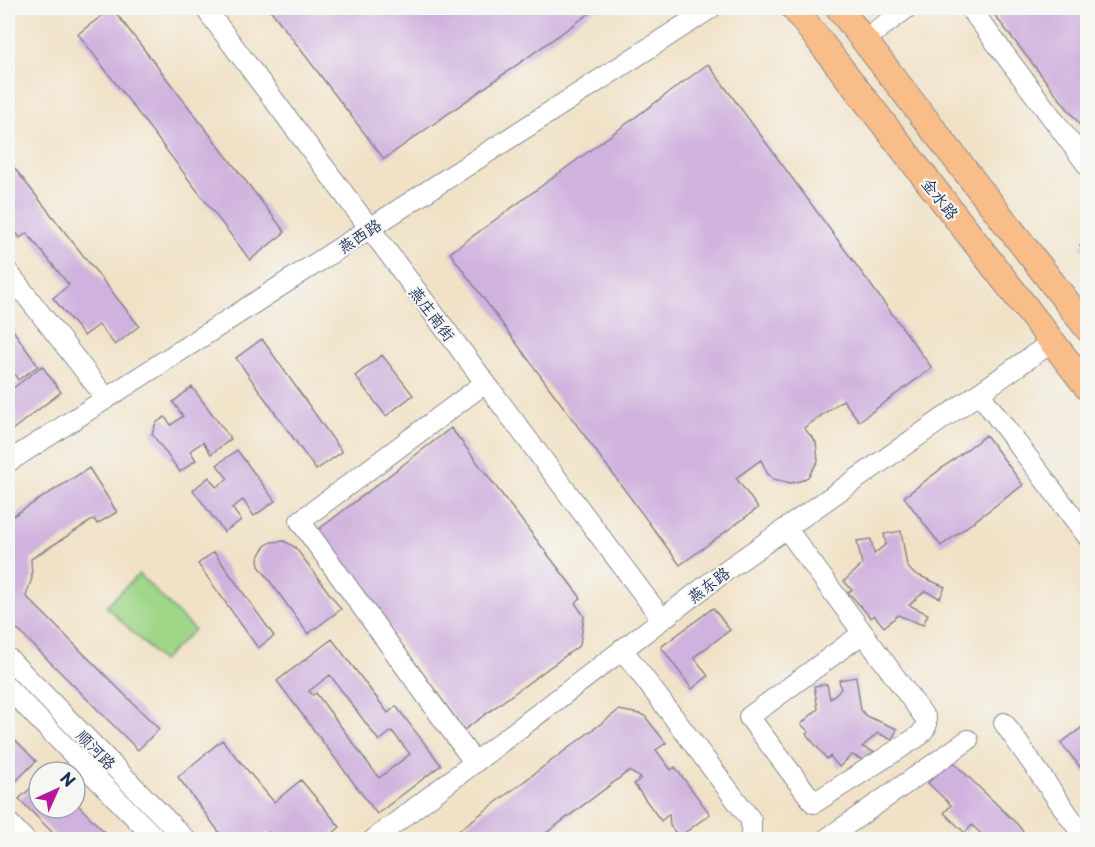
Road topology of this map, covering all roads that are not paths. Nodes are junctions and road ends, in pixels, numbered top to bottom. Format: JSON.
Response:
{"nodes":[{"id":1,"x":205,"y":8,"type":"edge"},
{"id":2,"x":711,"y":8,"type":"edge"},
{"id":3,"x":794,"y":8,"type":"edge"},
{"id":4,"x":839,"y":8,"type":"edge"},
{"id":5,"x":906,"y":8,"type":"edge"},
{"id":6,"x":970,"y":8,"type":"edge"},
{"id":7,"x":864,"y":40,"type":"junction"},
{"id":8,"x":1088,"y":166,"type":"edge"},
{"id":9,"x":369,"y":228,"type":"junction"},
{"id":10,"x":8,"y":272,"type":"edge"},
{"id":11,"x":1086,"y":322,"type":"edge"},
{"id":12,"x":1052,"y":342,"type":"junction"},
{"id":13,"x":485,"y":383,"type":"junction"},
{"id":14,"x":1088,"y":388,"type":"edge"},
{"id":15,"x":979,"y":393,"type":"junction"},
{"id":16,"x":106,"y":398,"type":"junction"},
{"id":17,"x":8,"y":462,"type":"edge"},
{"id":18,"x":786,"y":528,"type":"junction"},
{"id":19,"x":1088,"y":537,"type":"edge"},
{"id":20,"x":662,"y":619,"type":"junction"},
{"id":21,"x":863,"y":633,"type":"junction"},
{"id":22,"x":622,"y":650,"type":"junction"},
{"id":23,"x":8,"y":658,"type":"edge"},
{"id":24,"x":8,"y":688,"type":"edge"},
{"id":25,"x":1004,"y":723,"type":"dead end"},
{"id":26,"x":968,"y":740,"type":"dead end"},
{"id":27,"x":474,"y":762,"type":"junction"},
{"id":28,"x":8,"y":822,"type":"edge"},
{"id":29,"x":25,"y":840,"type":"edge"},
{"id":30,"x":157,"y":840,"type":"edge"},
{"id":31,"x":186,"y":840,"type":"edge"},
{"id":32,"x":373,"y":840,"type":"edge"},
{"id":33,"x":751,"y":840,"type":"edge"},
{"id":34,"x":825,"y":840,"type":"edge"},
{"id":35,"x":1086,"y":840,"type":"edge"}],
"edges":[{"from":1,"to":9,"type":"street","name":"燕庄南街"},
{"from":2,"to":9,"type":"street","name":"燕西路"},
{"from":3,"to":12,"type":"main road","name":"金水路"},
{"from":4,"to":7,"type":"main road"},
{"from":5,"to":7,"type":"street"},
{"from":6,"to":8,"type":"street"},
{"from":7,"to":11,"type":"main road"},
{"from":9,"to":13,"type":"street","name":"燕庄南街"},
{"from":9,"to":16,"type":"street","name":"燕西路"},
{"from":10,"to":16,"type":"street"},
{"from":12,"to":14,"type":"main road","name":"金水路"},
{"from":12,"to":15,"type":"street","name":"燕东路"},
{"from":13,"to":20,"type":"street","name":"燕庄南街"},
{"from":13,"to":27,"type":"street"},
{"from":15,"to":18,"type":"street","name":"燕东路"},
{"from":15,"to":19,"type":"street"},
{"from":16,"to":17,"type":"street","name":"燕西路"},
{"from":18,"to":20,"type":"street","name":"燕东路"},
{"from":18,"to":21,"type":"street"},
{"from":20,"to":22,"type":"street","name":"燕东路"},
{"from":21,"to":21,"type":"street"},
{"from":22,"to":27,"type":"street","name":"燕东路"},
{"from":22,"to":33,"type":"street"},
{"from":23,"to":31,"type":"street","name":"顺河路"},
{"from":24,"to":30,"type":"street","name":"顺河路"},
{"from":25,"to":35,"type":"street"},
{"from":26,"to":34,"type":"street"},
{"from":27,"to":32,"type":"street","name":"燕东路"},
{"from":28,"to":29,"type":"street"}]}
